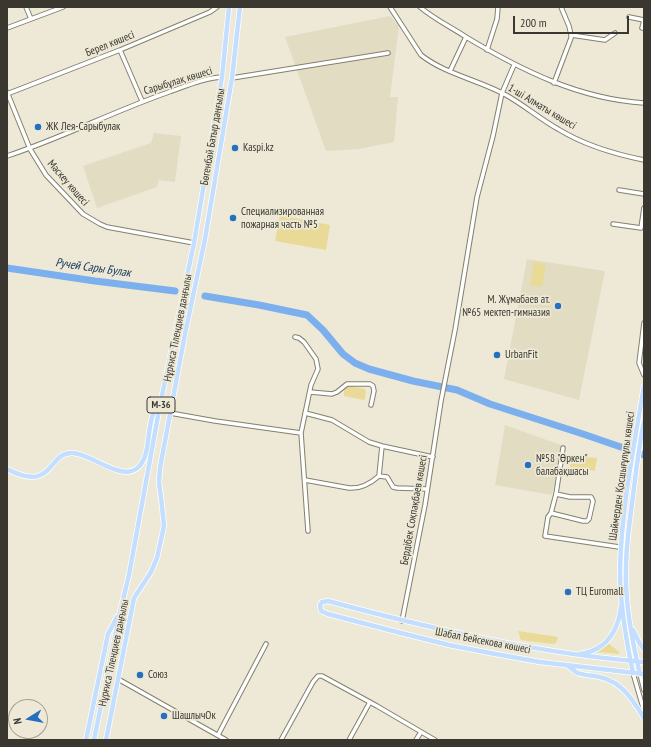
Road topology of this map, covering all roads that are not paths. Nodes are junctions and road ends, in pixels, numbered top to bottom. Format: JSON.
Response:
{"nodes":[{"id":1,"x":26,"y":7,"type":"edge"},
{"id":2,"x":63,"y":7,"type":"edge"},
{"id":3,"x":217,"y":7,"type":"edge"},
{"id":4,"x":229,"y":7,"type":"edge"},
{"id":5,"x":240,"y":7,"type":"edge"},
{"id":6,"x":390,"y":7,"type":"edge"},
{"id":7,"x":420,"y":7,"type":"edge"},
{"id":8,"x":498,"y":7,"type":"edge"},
{"id":9,"x":561,"y":7,"type":"edge"},
{"id":10,"x":629,"y":17,"type":"dead end"},
{"id":11,"x":31,"y":19,"type":"junction"},
{"id":12,"x":7,"y":28,"type":"edge"},
{"id":13,"x":644,"y":28,"type":"edge"},
{"id":14,"x":615,"y":33,"type":"dead end"},
{"id":15,"x":571,"y":35,"type":"junction"},
{"id":16,"x":466,"y":37,"type":"junction"},
{"id":17,"x":120,"y":50,"type":"junction"},
{"id":18,"x":488,"y":50,"type":"junction"},
{"id":19,"x":388,"y":53,"type":"dead end"},
{"id":20,"x":514,"y":65,"type":"junction"},
{"id":21,"x":450,"y":71,"type":"junction"},
{"id":22,"x":222,"y":77,"type":"junction"},
{"id":23,"x":232,"y":78,"type":"junction"},
{"id":24,"x":554,"y":83,"type":"junction"},
{"id":25,"x":7,"y":93,"type":"edge"},
{"id":26,"x":502,"y":93,"type":"junction"},
{"id":27,"x":142,"y":101,"type":"junction"},
{"id":28,"x":644,"y":103,"type":"edge"},
{"id":29,"x":30,"y":149,"type":"junction"},
{"id":30,"x":7,"y":156,"type":"edge"},
{"id":31,"x":644,"y":160,"type":"edge"},
{"id":32,"x":618,"y":190,"type":"dead end"},
{"id":33,"x":644,"y":194,"type":"edge"},
{"id":34,"x":644,"y":208,"type":"edge"},
{"id":35,"x":613,"y":224,"type":"dead end"},
{"id":36,"x":194,"y":243,"type":"junction"},
{"id":37,"x":204,"y":245,"type":"junction"},
{"id":38,"x":644,"y":323,"type":"edge"},
{"id":39,"x":175,"y":332,"type":"junction"},
{"id":40,"x":185,"y":334,"type":"junction"},
{"id":41,"x":295,"y":337,"type":"dead end"},
{"id":42,"x":644,"y":375,"type":"edge"},
{"id":43,"x":644,"y":386,"type":"edge"},
{"id":44,"x":310,"y":392,"type":"junction"},
{"id":45,"x":160,"y":405,"type":"junction"},
{"id":46,"x":371,"y":405,"type":"dead end"},
{"id":47,"x":170,"y":413,"type":"junction"},
{"id":48,"x":305,"y":413,"type":"junction"},
{"id":49,"x":644,"y":421,"type":"edge"},
{"id":50,"x":301,"y":433,"type":"junction"},
{"id":51,"x":637,"y":443,"type":"junction"},
{"id":52,"x":382,"y":446,"type":"junction"},
{"id":53,"x":562,"y":448,"type":"dead end"},
{"id":54,"x":433,"y":457,"type":"junction"},
{"id":55,"x":635,"y":460,"type":"junction"},
{"id":56,"x":7,"y":469,"type":"edge"},
{"id":57,"x":379,"y":476,"type":"junction"},
{"id":58,"x":305,"y":480,"type":"junction"},
{"id":59,"x":427,"y":489,"type":"junction"},
{"id":60,"x":556,"y":494,"type":"junction"},
{"id":61,"x":551,"y":513,"type":"junction"},
{"id":62,"x":308,"y":531,"type":"dead end"},
{"id":63,"x":621,"y":548,"type":"junction"},
{"id":64,"x":626,"y":548,"type":"junction"},
{"id":65,"x":124,"y":596,"type":"junction"},
{"id":66,"x":134,"y":598,"type":"junction"},
{"id":67,"x":622,"y":601,"type":"junction"},
{"id":68,"x":120,"y":612,"type":"junction"},
{"id":69,"x":402,"y":621,"type":"junction"},
{"id":70,"x":631,"y":623,"type":"junction"},
{"id":71,"x":266,"y":644,"type":"dead end"},
{"id":72,"x":644,"y":649,"type":"edge"},
{"id":73,"x":579,"y":655,"type":"junction"},
{"id":74,"x":630,"y":661,"type":"junction"},
{"id":75,"x":637,"y":661,"type":"junction"},
{"id":76,"x":644,"y":662,"type":"edge"},
{"id":77,"x":567,"y":665,"type":"junction"},
{"id":78,"x":633,"y":673,"type":"junction"},
{"id":79,"x":642,"y":674,"type":"edge"},
{"id":80,"x":118,"y":679,"type":"junction"},
{"id":81,"x":644,"y":690,"type":"edge"},
{"id":82,"x":370,"y":702,"type":"junction"},
{"id":83,"x":644,"y":711,"type":"edge"},
{"id":84,"x":644,"y":718,"type":"edge"},
{"id":85,"x":421,"y":732,"type":"junction"},
{"id":86,"x":96,"y":734,"type":"junction"},
{"id":87,"x":218,"y":735,"type":"junction"},
{"id":88,"x":106,"y":739,"type":"edge"},
{"id":89,"x":86,"y":740,"type":"edge"},
{"id":90,"x":94,"y":740,"type":"edge"},
{"id":91,"x":226,"y":740,"type":"edge"},
{"id":92,"x":281,"y":740,"type":"edge"},
{"id":93,"x":349,"y":740,"type":"edge"},
{"id":94,"x":416,"y":740,"type":"edge"},
{"id":95,"x":435,"y":740,"type":"edge"}],
"edges":[{"from":1,"to":11,"type":"street"},
{"from":2,"to":11,"type":"street"},
{"from":3,"to":17,"type":"street","name":"Берел көшесі"},
{"from":4,"to":22,"type":"main road","name":"Бөгенбай Батыр даңғылы","number":"M-36"},
{"from":5,"to":23,"type":"main road","name":"Бөгенбай Батыр даңғылы","number":"M-36"},
{"from":6,"to":21,"type":"street","name":"1-ші Алматы көшесі"},
{"from":7,"to":16,"type":"street"},
{"from":8,"to":18,"type":"street"},
{"from":9,"to":15,"type":"street"},
{"from":10,"to":13,"type":"street"},
{"from":11,"to":12,"type":"street"},
{"from":14,"to":15,"type":"street"},
{"from":15,"to":24,"type":"street"},
{"from":16,"to":18,"type":"street"},
{"from":16,"to":21,"type":"street"},
{"from":17,"to":25,"type":"street","name":"Берел көшесі"},
{"from":17,"to":27,"type":"street"},
{"from":18,"to":20,"type":"street"},
{"from":19,"to":23,"type":"street","name":"Сарыбұлақ көшесі"},
{"from":20,"to":24,"type":"street"},
{"from":20,"to":26,"type":"street"},
{"from":21,"to":26,"type":"street","name":"1-ші Алматы көшесі"},
{"from":22,"to":23,"type":"main road","name":"Сарыбұлақ көшесі"},
{"from":22,"to":27,"type":"street","name":"Сарыбұлақ көшесі"},
{"from":22,"to":36,"type":"main road","name":"Бөгенбай Батыр даңғылы","number":"M-36"},
{"from":23,"to":37,"type":"main road","name":"Бөгенбай Батыр даңғылы","number":"M-36"},
{"from":24,"to":28,"type":"street"},
{"from":25,"to":29,"type":"street","name":"Мәскеу көшесі"},
{"from":26,"to":31,"type":"street","name":"1-ші Алматы көшесі"},
{"from":26,"to":54,"type":"street","name":"Бердібек Соқпақбаев көшесі"},
{"from":27,"to":29,"type":"street","name":"Сарыбұлақ көшесі"},
{"from":29,"to":30,"type":"street","name":"Сарыбұлақ көшесі"},
{"from":29,"to":36,"type":"street","name":"Мәскеу көшесі"},
{"from":32,"to":33,"type":"street"},
{"from":34,"to":35,"type":"street"},
{"from":36,"to":37,"type":"main road","name":"Мәскеу көшесі"},
{"from":36,"to":39,"type":"main road","name":"Нұрғиса Тілендиев даңғылы","number":"M-36"},
{"from":37,"to":40,"type":"main road","name":"Нұрғиса Тілендиев даңғылы","number":"M-36"},
{"from":38,"to":42,"type":"street"},
{"from":39,"to":40,"type":"main road"},
{"from":39,"to":45,"type":"main road","name":"Нұрғиса Тілендиев даңғылы","number":"M-36"},
{"from":40,"to":47,"type":"main road","name":"Нұрғиса Тілендиев даңғылы","number":"M-36"},
{"from":41,"to":44,"type":"street"},
{"from":43,"to":51,"type":"main road","name":"Шаймерден Қосшығұлұлы көшесі"},
{"from":44,"to":46,"type":"street"},
{"from":44,"to":48,"type":"street"},
{"from":45,"to":56,"type":"main road"},
{"from":45,"to":65,"type":"main road","name":"Нұрғиса Тілендиев даңғылы","number":"M-36"},
{"from":47,"to":50,"type":"street"},
{"from":47,"to":66,"type":"main road","name":"Нұрғиса Тілендиев даңғылы","number":"M-36"},
{"from":48,"to":50,"type":"street"},
{"from":48,"to":52,"type":"street"},
{"from":49,"to":51,"type":"main road","name":"Шаймерден Қосшығұлұлы көшесі"},
{"from":50,"to":58,"type":"street"},
{"from":51,"to":55,"type":"main road","name":"Шаймерден Қосшығұлұлы көшесі"},
{"from":52,"to":54,"type":"street"},
{"from":52,"to":57,"type":"street"},
{"from":53,"to":60,"type":"street"},
{"from":54,"to":59,"type":"street","name":"Бердібек Соқпақбаев көшесі"},
{"from":55,"to":63,"type":"main road","name":"Шаймерден Қосшығұлұлы көшесі"},
{"from":55,"to":64,"type":"main road","name":"Шаймерден Қосшығұлұлы көшесі"},
{"from":57,"to":58,"type":"street"},
{"from":57,"to":59,"type":"street"},
{"from":58,"to":62,"type":"street"},
{"from":59,"to":69,"type":"street","name":"Бердібек Соқпақбаев көшесі"},
{"from":60,"to":61,"type":"street"},
{"from":60,"to":61,"type":"street"},
{"from":61,"to":63,"type":"street"},
{"from":63,"to":64,"type":"street"},
{"from":63,"to":67,"type":"main road","name":"Шаймерден Қосшығұлұлы көшесі"},
{"from":64,"to":70,"type":"main road","name":"Шаймерден Қосшығұлұлы көшесі"},
{"from":65,"to":66,"type":"main road"},
{"from":65,"to":68,"type":"main road","name":"Нұрғиса Тілендиев даңғылы","number":"M-36"},
{"from":66,"to":80,"type":"main road","name":"Нұрғиса Тілендиев даңғылы","number":"M-36"},
{"from":67,"to":73,"type":"main road"},
{"from":67,"to":74,"type":"main road","name":"Шаймерден Қосшығұлұлы көшесі"},
{"from":68,"to":86,"type":"main road","name":"Нұрғиса Тілендиев даңғылы","number":"M-36"},
{"from":68,"to":89,"type":"main road"},
{"from":69,"to":73,"type":"main road","name":"Шабал Бейсекова көшесі"},
{"from":69,"to":77,"type":"main road","name":"Шабал Бейсекова көшесі"},
{"from":70,"to":72,"type":"main road"},
{"from":70,"to":75,"type":"main road","name":"Шаймерден Қосшығұлұлы көшесі"},
{"from":71,"to":87,"type":"street"},
{"from":73,"to":74,"type":"main road","name":"Шабал Бейсекова көшесі"},
{"from":74,"to":75,"type":"main road","name":"Шабал Бейсекова көшесі"},
{"from":74,"to":78,"type":"main road","name":"Шаймерден Қосшығұлұлы көшесі"},
{"from":75,"to":76,"type":"main road","name":"Шабал Бейсекова көшесі"},
{"from":75,"to":79,"type":"main road","name":"Шаймерден Қосшығұлұлы көшесі"},
{"from":77,"to":78,"type":"main road","name":"Шабал Бейсекова көшесі"},
{"from":77,"to":84,"type":"main road"},
{"from":78,"to":79,"type":"main road","name":"Шабал Бейсекова көшесі"},
{"from":78,"to":83,"type":"street","name":"Шаймерден Қосшығұлұлы көшесі"},
{"from":79,"to":81,"type":"street","name":"Шаймерден Қосшығұлұлы көшесі"},
{"from":80,"to":87,"type":"street"},
{"from":80,"to":88,"type":"main road","name":"Нұрғиса Тілендиев даңғылы","number":"M-36"},
{"from":82,"to":85,"type":"street"},
{"from":82,"to":92,"type":"street"},
{"from":82,"to":93,"type":"street"},
{"from":85,"to":94,"type":"street"},
{"from":85,"to":95,"type":"street"},
{"from":86,"to":88,"type":"main road"},
{"from":86,"to":90,"type":"main road","name":"Нұрғиса Тілендиев даңғылы","number":"M-36"},
{"from":87,"to":91,"type":"street"}]}
